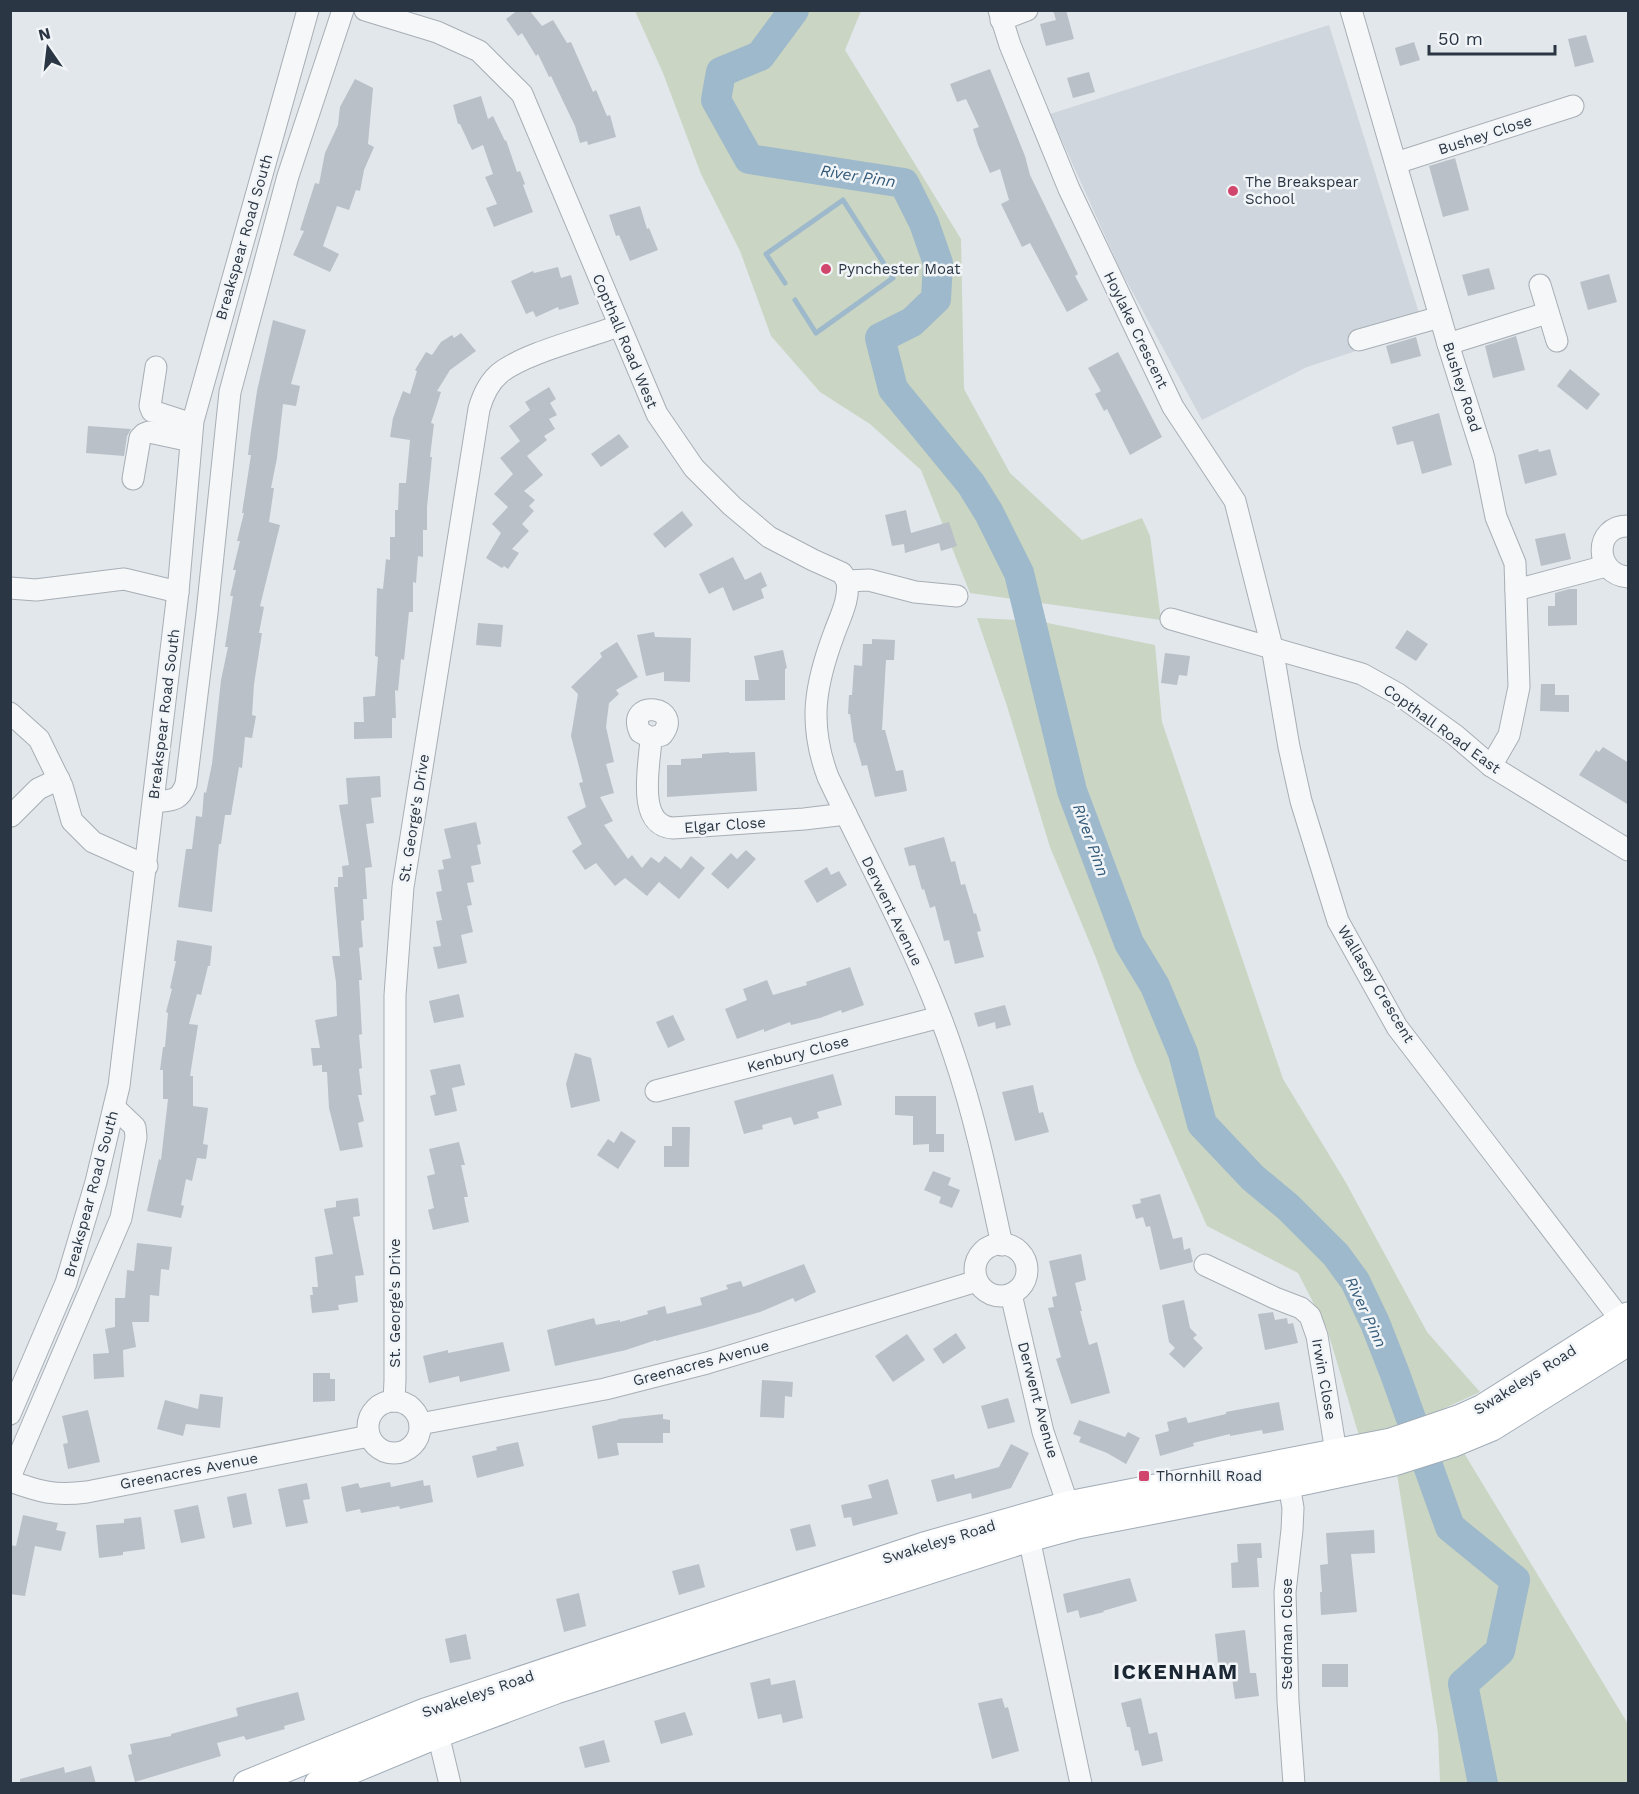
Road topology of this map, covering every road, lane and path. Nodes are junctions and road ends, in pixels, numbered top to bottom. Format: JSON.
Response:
{"nodes":[{"id":1,"x":308,"y":10,"type":"edge"},
{"id":2,"x":343,"y":10,"type":"edge"},
{"id":3,"x":364,"y":10,"type":"edge"},
{"id":4,"x":1027,"y":10,"type":"edge"},
{"id":5,"x":1351,"y":10,"type":"edge"},
{"id":6,"x":1000,"y":15,"type":"edge"},
{"id":7,"x":296,"y":51,"type":"junction"},
{"id":8,"x":327,"y":59,"type":"junction"},
{"id":9,"x":1573,"y":106,"type":"dead end"},
{"id":10,"x":1396,"y":163,"type":"junction"},
{"id":11,"x":1540,"y":285,"type":"dead end"},
{"id":12,"x":1547,"y":312,"type":"junction"},
{"id":13,"x":1440,"y":317,"type":"junction"},
{"id":14,"x":618,"y":326,"type":"junction"},
{"id":15,"x":1359,"y":340,"type":"dead end"},
{"id":16,"x":1557,"y":341,"type":"dead end"},
{"id":17,"x":1448,"y":344,"type":"junction"},
{"id":18,"x":156,"y":367,"type":"dead end"},
{"id":19,"x":202,"y":387,"type":"junction"},
{"id":20,"x":230,"y":392,"type":"junction"},
{"id":21,"x":192,"y":432,"type":"junction"},
{"id":22,"x":133,"y":479,"type":"dead end"},
{"id":23,"x":1629,"y":526,"type":"edge"},
{"id":24,"x":1606,"y":566,"type":"junction"},
{"id":25,"x":1629,"y":577,"type":"edge"},
{"id":26,"x":847,"y":581,"type":"junction"},
{"id":27,"x":10,"y":588,"type":"edge"},
{"id":28,"x":1516,"y":590,"type":"junction"},
{"id":29,"x":178,"y":592,"type":"junction"},
{"id":30,"x":957,"y":596,"type":"dead end"},
{"id":31,"x":1171,"y":619,"type":"dead end"},
{"id":32,"x":1272,"y":647,"type":"junction"},
{"id":33,"x":10,"y":713,"type":"edge"},
{"id":34,"x":651,"y":738,"type":"dead end"},
{"id":35,"x":1491,"y":766,"type":"junction"},
{"id":36,"x":59,"y":779,"type":"junction"},
{"id":37,"x":154,"y":802,"type":"junction"},
{"id":38,"x":846,"y":814,"type":"junction"},
{"id":39,"x":11,"y":816,"type":"edge"},
{"id":40,"x":1629,"y":850,"type":"edge"},
{"id":41,"x":147,"y":866,"type":"junction"},
{"id":42,"x":940,"y":1017,"type":"junction"},
{"id":43,"x":656,"y":1091,"type":"dead end"},
{"id":44,"x":115,"y":1108,"type":"junction"},
{"id":45,"x":1002,"y":1245,"type":"junction"},
{"id":46,"x":1205,"y":1265,"type":"dead end"},
{"id":47,"x":977,"y":1281,"type":"junction"},
{"id":48,"x":1011,"y":1294,"type":"junction"},
{"id":49,"x":1627,"y":1327,"type":"edge"},
{"id":50,"x":394,"y":1401,"type":"junction"},
{"id":51,"x":10,"y":1414,"type":"edge"},
{"id":52,"x":420,"y":1424,"type":"junction"},
{"id":53,"x":369,"y":1436,"type":"junction"},
{"id":54,"x":1336,"y":1452,"type":"junction"},
{"id":55,"x":1393,"y":1452,"type":"junction"},
{"id":56,"x":10,"y":1479,"type":"edge"},
{"id":57,"x":1276,"y":1479,"type":"junction"},
{"id":58,"x":1068,"y":1505,"type":"junction"},
{"id":59,"x":1029,"y":1538,"type":"junction"},
{"id":60,"x":858,"y":1580,"type":"junction"},
{"id":61,"x":438,"y":1734,"type":"junction"},
{"id":62,"x":247,"y":1784,"type":"edge"},
{"id":63,"x":318,"y":1784,"type":"edge"},
{"id":64,"x":450,"y":1784,"type":"edge"},
{"id":65,"x":1081,"y":1784,"type":"edge"},
{"id":66,"x":1294,"y":1784,"type":"edge"}],
"edges":[{"from":1,"to":7,"type":"street","name":"Breakspear Road South"},
{"from":2,"to":8,"type":"street"},
{"from":3,"to":14,"type":"street","name":"Copthall Road West"},
{"from":4,"to":6,"type":"street"},
{"from":5,"to":10,"type":"street","name":"Bushey Road"},
{"from":6,"to":32,"type":"street","name":"Hoylake Crescent"},
{"from":7,"to":8,"type":"street"},
{"from":7,"to":19,"type":"street","name":"Breakspear Road South"},
{"from":8,"to":20,"type":"street"},
{"from":9,"to":10,"type":"street","name":"Bushey Close"},
{"from":10,"to":13,"type":"street","name":"Bushey Road"},
{"from":11,"to":12,"type":"street"},
{"from":12,"to":16,"type":"street"},
{"from":12,"to":17,"type":"street"},
{"from":13,"to":15,"type":"street"},
{"from":13,"to":17,"type":"street","name":"Bushey Road"},
{"from":14,"to":26,"type":"street","name":"Copthall Road West"},
{"from":14,"to":50,"type":"street","name":"St. George's Drive"},
{"from":17,"to":28,"type":"street","name":"Bushey Road"},
{"from":18,"to":21,"type":"street"},
{"from":19,"to":20,"type":"street"},
{"from":19,"to":21,"type":"street","name":"Breakspear Road South"},
{"from":20,"to":37,"type":"street"},
{"from":21,"to":22,"type":"street"},
{"from":21,"to":29,"type":"street","name":"Breakspear Road South"},
{"from":23,"to":24,"type":"street"},
{"from":24,"to":25,"type":"street"},
{"from":24,"to":28,"type":"street"},
{"from":26,"to":30,"type":"street"},
{"from":26,"to":38,"type":"street","name":"Derwent Avenue"},
{"from":27,"to":29,"type":"street"},
{"from":28,"to":35,"type":"street","name":"Bushey Road"},
{"from":29,"to":37,"type":"street","name":"Breakspear Road South"},
{"from":31,"to":32,"type":"street","name":"Copthall Road East"},
{"from":32,"to":35,"type":"street","name":"Copthall Road East"},
{"from":32,"to":49,"type":"street","name":"Wallasey Crescent"},
{"from":33,"to":36,"type":"street"},
{"from":34,"to":38,"type":"street","name":"Elgar Close"},
{"from":35,"to":40,"type":"street","name":"Copthall Road East"},
{"from":36,"to":39,"type":"street"},
{"from":36,"to":41,"type":"street"},
{"from":37,"to":41,"type":"street","name":"Breakspear Road South"},
{"from":38,"to":42,"type":"street","name":"Derwent Avenue"},
{"from":41,"to":44,"type":"street","name":"Breakspear Road South"},
{"from":42,"to":43,"type":"street","name":"Kenbury Close"},
{"from":42,"to":45,"type":"street","name":"Derwent Avenue"},
{"from":44,"to":51,"type":"street","name":"Breakspear Road South"},
{"from":44,"to":56,"type":"street"},
{"from":45,"to":47,"type":"street"},
{"from":45,"to":48,"type":"street"},
{"from":46,"to":54,"type":"street","name":"Irwin Close"},
{"from":47,"to":48,"type":"street"},
{"from":47,"to":52,"type":"street","name":"Greenacres Avenue"},
{"from":48,"to":58,"type":"street","name":"Derwent Avenue"},
{"from":49,"to":55,"type":"main road","name":"Swakeleys Road"},
{"from":49,"to":55,"type":"main road","name":"Swakeleys Road"},
{"from":50,"to":52,"type":"street"},
{"from":50,"to":53,"type":"street"},
{"from":52,"to":53,"type":"street"},
{"from":53,"to":56,"type":"street","name":"Greenacres Avenue"},
{"from":54,"to":55,"type":"main road","name":"Swakeleys Road"},
{"from":54,"to":57,"type":"main road","name":"Swakeleys Road"},
{"from":55,"to":57,"type":"main road","name":"Swakeleys Road"},
{"from":57,"to":58,"type":"main road","name":"Swakeleys Road"},
{"from":57,"to":59,"type":"main road","name":"Swakeleys Road"},
{"from":57,"to":66,"type":"street","name":"Stedman Close"},
{"from":58,"to":60,"type":"main road","name":"Swakeleys Road"},
{"from":59,"to":60,"type":"main road","name":"Swakeleys Road"},
{"from":59,"to":65,"type":"street"},
{"from":60,"to":61,"type":"main road","name":"Swakeleys Road"},
{"from":60,"to":62,"type":"main road","name":"Swakeleys Road"},
{"from":61,"to":63,"type":"main road","name":"Swakeleys Road"},
{"from":61,"to":64,"type":"street"}]}
